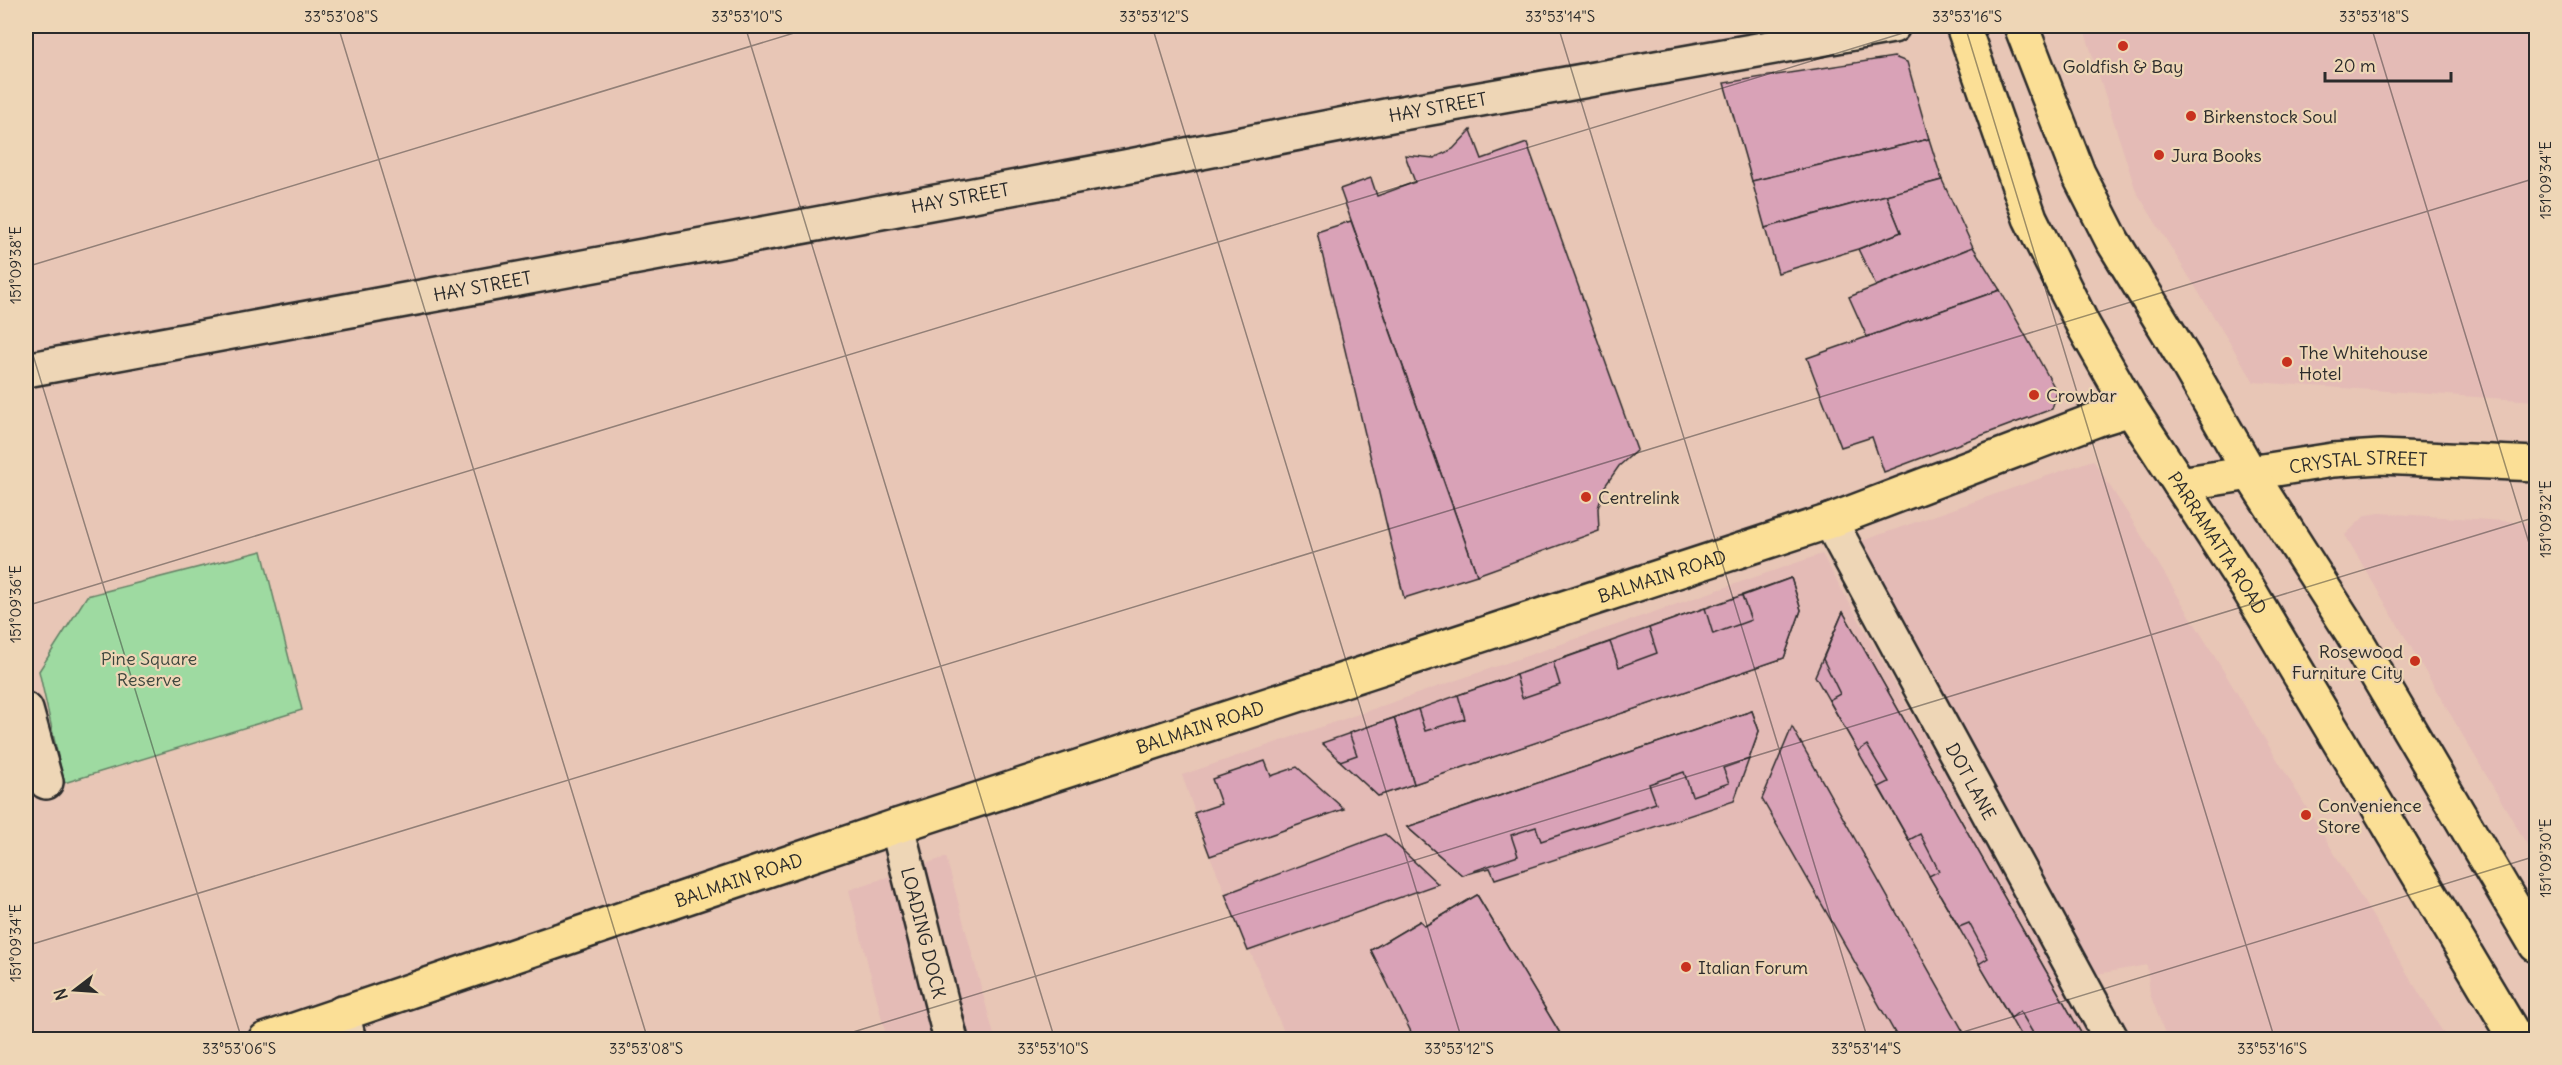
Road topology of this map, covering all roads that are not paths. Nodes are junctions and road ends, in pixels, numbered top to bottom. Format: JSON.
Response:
{"nodes":[{"id":1,"x":1893,"y":26,"type":"edge"},
{"id":2,"x":1963,"y":26,"type":"edge"},
{"id":3,"x":2021,"y":26,"type":"edge"},
{"id":4,"x":26,"y":369,"type":"edge"},
{"id":5,"x":2131,"y":410,"type":"junction"},
{"id":6,"x":2536,"y":464,"type":"edge"},
{"id":7,"x":2250,"y":473,"type":"junction"},
{"id":8,"x":2180,"y":484,"type":"junction"},
{"id":9,"x":1830,"y":521,"type":"junction"},
{"id":10,"x":26,"y":710,"type":"edge"},
{"id":11,"x":46,"y":782,"type":"dead end"},
{"id":12,"x":897,"y":826,"type":"junction"},
{"id":13,"x":2536,"y":945,"type":"edge"},
{"id":14,"x":345,"y":1026,"type":"edge"},
{"id":15,"x":265,"y":1040,"type":"edge"},
{"id":16,"x":951,"y":1040,"type":"edge"},
{"id":17,"x":2112,"y":1040,"type":"edge"},
{"id":18,"x":2517,"y":1040,"type":"edge"}],
"edges":[{"from":1,"to":4,"type":"street","name":"HAY STREET"},
{"from":2,"to":5,"type":"main road","name":"PARRAMATTA ROAD"},
{"from":3,"to":7,"type":"main road"},
{"from":5,"to":8,"type":"main road","name":"PARRAMATTA ROAD"},
{"from":5,"to":9,"type":"main road","name":"BALMAIN ROAD"},
{"from":6,"to":7,"type":"main road","name":"CRYSTAL STREET"},
{"from":7,"to":8,"type":"main road","name":"CRYSTAL STREET"},
{"from":7,"to":13,"type":"main road"},
{"from":8,"to":18,"type":"main road","name":"PARRAMATTA ROAD"},
{"from":9,"to":12,"type":"main road","name":"BALMAIN ROAD"},
{"from":9,"to":17,"type":"street","name":"DOT LANE"},
{"from":10,"to":11,"type":"street"},
{"from":12,"to":14,"type":"main road","name":"BALMAIN ROAD"},
{"from":12,"to":16,"type":"street","name":"LOADING DOCK"},
{"from":14,"to":15,"type":"main road","name":"BALMAIN ROAD"}]}
